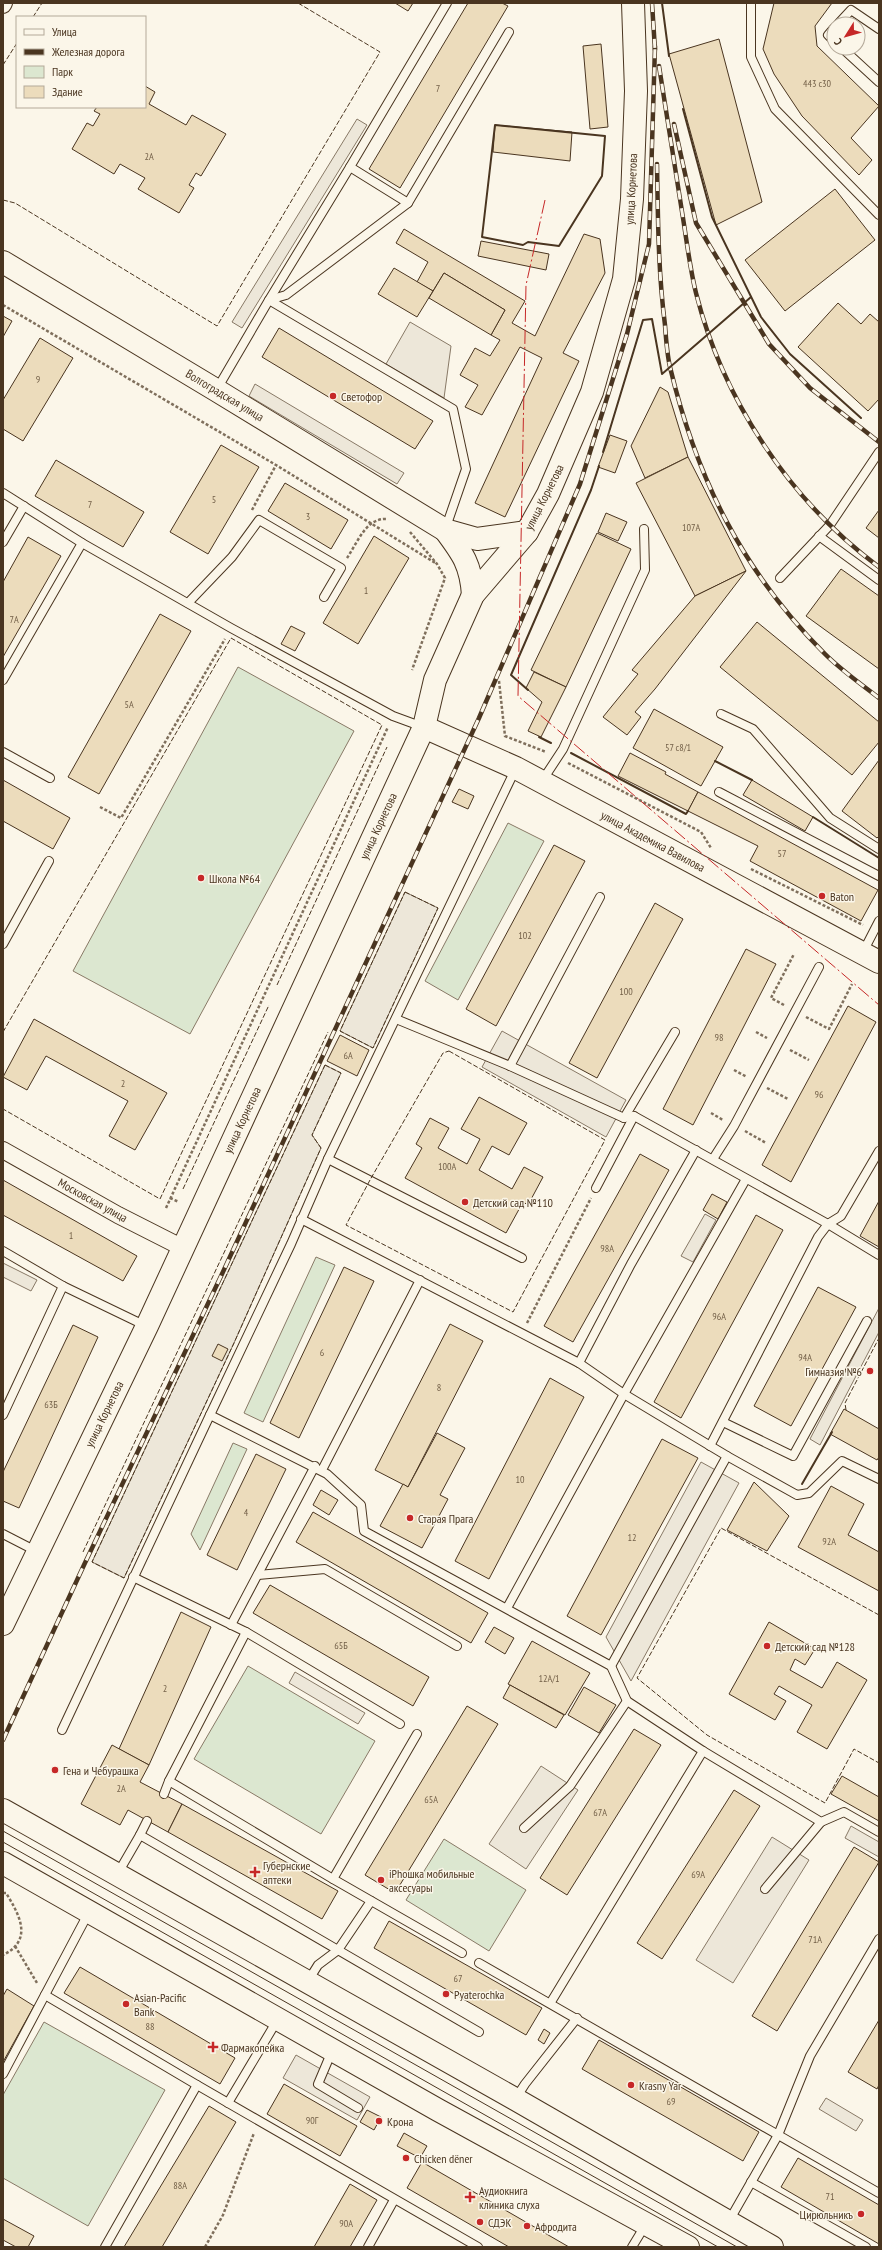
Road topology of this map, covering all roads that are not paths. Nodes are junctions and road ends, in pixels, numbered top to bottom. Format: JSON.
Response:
{"nodes":[{"id":1,"x":447,"y":3,"type":"edge"},
{"id":2,"x":633,"y":3,"type":"edge"},
{"id":3,"x":752,"y":3,"type":"edge"},
{"id":4,"x":845,"y":16,"type":"edge"},
{"id":5,"x":860,"y":16,"type":"edge"},
{"id":6,"x":866,"y":20,"type":"edge"},
{"id":7,"x":879,"y":29,"type":"edge"},
{"id":8,"x":509,"y":32,"type":"dead end"},
{"id":9,"x":851,"y":56,"type":"edge"},
{"id":10,"x":879,"y":82,"type":"edge"},
{"id":11,"x":350,"y":167,"type":"junction"},
{"id":12,"x":408,"y":203,"type":"junction"},
{"id":13,"x":879,"y":215,"type":"edge"},
{"id":14,"x":3,"y":262,"type":"edge"},
{"id":15,"x":269,"y":300,"type":"junction"},
{"id":16,"x":216,"y":390,"type":"junction"},
{"id":17,"x":878,"y":454,"type":"edge"},
{"id":18,"x":3,"y":493,"type":"edge"},
{"id":19,"x":24,"y":506,"type":"junction"},
{"id":20,"x":644,"y":529,"type":"dead end"},
{"id":21,"x":445,"y":530,"type":"junction"},
{"id":22,"x":527,"y":532,"type":"junction"},
{"id":23,"x":819,"y":536,"type":"junction"},
{"id":24,"x":3,"y":542,"type":"edge"},
{"id":25,"x":82,"y":542,"type":"junction"},
{"id":26,"x":780,"y":578,"type":"dead end"},
{"id":27,"x":879,"y":580,"type":"edge"},
{"id":28,"x":473,"y":595,"type":"junction"},
{"id":29,"x":324,"y":597,"type":"dead end"},
{"id":30,"x":188,"y":603,"type":"junction"},
{"id":31,"x":3,"y":680,"type":"edge"},
{"id":32,"x":721,"y":714,"type":"dead end"},
{"id":33,"x":424,"y":727,"type":"junction"},
{"id":34,"x":3,"y":752,"type":"edge"},
{"id":35,"x":516,"y":768,"type":"junction"},
{"id":36,"x":50,"y":778,"type":"dead end"},
{"id":37,"x":541,"y":782,"type":"junction"},
{"id":38,"x":719,"y":792,"type":"dead end"},
{"id":39,"x":879,"y":849,"type":"edge"},
{"id":40,"x":49,"y":861,"type":"dead end"},
{"id":41,"x":879,"y":876,"type":"edge"},
{"id":42,"x":600,"y":896,"type":"dead end"},
{"id":43,"x":879,"y":921,"type":"edge"},
{"id":44,"x":3,"y":944,"type":"edge"},
{"id":45,"x":871,"y":957,"type":"edge"},
{"id":46,"x":819,"y":967,"type":"dead end"},
{"id":47,"x":396,"y":1019,"type":"junction"},
{"id":48,"x":675,"y":1032,"type":"dead end"},
{"id":49,"x":510,"y":1066,"type":"junction"},
{"id":50,"x":634,"y":1116,"type":"junction"},
{"id":51,"x":624,"y":1118,"type":"junction"},
{"id":52,"x":3,"y":1150,"type":"edge"},
{"id":53,"x":696,"y":1150,"type":"junction"},
{"id":54,"x":879,"y":1151,"type":"edge"},
{"id":55,"x":328,"y":1159,"type":"junction"},
{"id":56,"x":713,"y":1159,"type":"junction"},
{"id":57,"x":746,"y":1179,"type":"junction"},
{"id":58,"x":596,"y":1188,"type":"road end"},
{"id":59,"x":301,"y":1219,"type":"junction"},
{"id":60,"x":828,"y":1224,"type":"junction"},
{"id":61,"x":183,"y":1248,"type":"junction"},
{"id":62,"x":3,"y":1250,"type":"edge"},
{"id":63,"x":879,"y":1255,"type":"edge"},
{"id":64,"x":522,"y":1258,"type":"dead end"},
{"id":65,"x":420,"y":1280,"type":"junction"},
{"id":66,"x":63,"y":1286,"type":"junction"},
{"id":67,"x":867,"y":1322,"type":"dead end"},
{"id":68,"x":147,"y":1326,"type":"junction"},
{"id":69,"x":579,"y":1363,"type":"junction"},
{"id":70,"x":624,"y":1394,"type":"junction"},
{"id":71,"x":3,"y":1415,"type":"edge"},
{"id":72,"x":210,"y":1415,"type":"junction"},
{"id":73,"x":723,"y":1422,"type":"junction"},
{"id":74,"x":710,"y":1446,"type":"junction"},
{"id":75,"x":727,"y":1456,"type":"junction"},
{"id":76,"x":318,"y":1468,"type":"junction"},
{"id":77,"x":879,"y":1479,"type":"edge"},
{"id":78,"x":3,"y":1534,"type":"edge"},
{"id":79,"x":38,"y":1552,"type":"junction"},
{"id":80,"x":258,"y":1575,"type":"junction"},
{"id":81,"x":133,"y":1577,"type":"junction"},
{"id":82,"x":506,"y":1608,"type":"junction"},
{"id":83,"x":3,"y":1624,"type":"edge"},
{"id":84,"x":231,"y":1625,"type":"junction"},
{"id":85,"x":246,"y":1632,"type":"junction"},
{"id":86,"x":457,"y":1646,"type":"dead end"},
{"id":87,"x":611,"y":1666,"type":"junction"},
{"id":88,"x":627,"y":1701,"type":"junction"},
{"id":89,"x":400,"y":1724,"type":"dead end"},
{"id":90,"x":62,"y":1730,"type":"dead end"},
{"id":91,"x":416,"y":1734,"type":"dead end"},
{"id":92,"x":703,"y":1751,"type":"junction"},
{"id":93,"x":170,"y":1781,"type":"junction"},
{"id":94,"x":164,"y":1794,"type":"dead end"},
{"id":95,"x":3,"y":1810,"type":"edge"},
{"id":96,"x":147,"y":1821,"type":"dead end"},
{"id":97,"x":821,"y":1822,"type":"junction"},
{"id":98,"x":524,"y":1828,"type":"dead end"},
{"id":99,"x":879,"y":1832,"type":"edge"},
{"id":100,"x":140,"y":1835,"type":"junction"},
{"id":101,"x":3,"y":1863,"type":"edge"},
{"id":102,"x":118,"y":1873,"type":"junction"},
{"id":103,"x":333,"y":1879,"type":"junction"},
{"id":104,"x":765,"y":1889,"type":"dead end"},
{"id":105,"x":371,"y":1901,"type":"junction"},
{"id":106,"x":89,"y":1912,"type":"junction"},
{"id":107,"x":879,"y":1939,"type":"edge"},
{"id":108,"x":338,"y":1950,"type":"junction"},
{"id":109,"x":462,"y":1952,"type":"dead end"},
{"id":110,"x":480,"y":1963,"type":"dead end"},
{"id":111,"x":308,"y":1982,"type":"junction"},
{"id":112,"x":45,"y":1995,"type":"junction"},
{"id":113,"x":551,"y":2002,"type":"junction"},
{"id":114,"x":278,"y":2018,"type":"junction"},
{"id":115,"x":577,"y":2018,"type":"junction"},
{"id":116,"x":479,"y":2032,"type":"dead end"},
{"id":117,"x":332,"y":2048,"type":"junction"},
{"id":118,"x":3,"y":2074,"type":"edge"},
{"id":119,"x":197,"y":2085,"type":"junction"},
{"id":120,"x":516,"y":2099,"type":"junction"},
{"id":121,"x":228,"y":2103,"type":"junction"},
{"id":122,"x":358,"y":2108,"type":"dead end"},
{"id":123,"x":778,"y":2135,"type":"junction"},
{"id":124,"x":751,"y":2182,"type":"junction"},
{"id":125,"x":879,"y":2193,"type":"edge"},
{"id":126,"x":394,"y":2200,"type":"junction"},
{"id":127,"x":728,"y":2222,"type":"junction"},
{"id":128,"x":646,"y":2223,"type":"junction"},
{"id":129,"x":105,"y":2247,"type":"edge"},
{"id":130,"x":368,"y":2247,"type":"edge"},
{"id":131,"x":478,"y":2247,"type":"edge"},
{"id":132,"x":632,"y":2247,"type":"edge"},
{"id":133,"x":688,"y":2247,"type":"edge"},
{"id":134,"x":772,"y":2247,"type":"edge"},
{"id":135,"x":866,"y":2247,"type":"edge"}],
"edges":[{"from":1,"to":11,"type":"lane"},
{"from":2,"to":22,"type":"main road","name":"улица Корнетова"},
{"from":3,"to":13,"type":"lane"},
{"from":4,"to":5,"type":"lane"},
{"from":6,"to":7,"type":"lane"},
{"from":8,"to":12,"type":"lane"},
{"from":9,"to":10,"type":"lane"},
{"from":11,"to":12,"type":"lane"},
{"from":11,"to":15,"type":"lane"},
{"from":12,"to":15,"type":"lane"},
{"from":14,"to":16,"type":"main road","name":"Волгоградская улица"},
{"from":15,"to":16,"type":"lane"},
{"from":15,"to":21,"type":"lane"},
{"from":16,"to":21,"type":"main road","name":"Волгоградская улица"},
{"from":17,"to":23,"type":"lane"},
{"from":18,"to":19,"type":"lane"},
{"from":19,"to":24,"type":"lane"},
{"from":19,"to":25,"type":"lane"},
{"from":20,"to":37,"type":"lane"},
{"from":21,"to":22,"type":"main road"},
{"from":21,"to":28,"type":"main road"},
{"from":22,"to":28,"type":"main road","name":"улица Корнетова"},
{"from":23,"to":26,"type":"lane"},
{"from":23,"to":27,"type":"lane"},
{"from":25,"to":30,"type":"lane"},
{"from":25,"to":31,"type":"lane"},
{"from":28,"to":33,"type":"main road","name":"улица Корнетова"},
{"from":29,"to":30,"type":"lane"},
{"from":30,"to":33,"type":"lane"},
{"from":32,"to":39,"type":"lane"},
{"from":33,"to":35,"type":"main road","name":"улица Академика Вавилова"},
{"from":33,"to":61,"type":"main road","name":"улица Корнетова"},
{"from":34,"to":36,"type":"lane"},
{"from":35,"to":37,"type":"main road","name":"улица Академика Вавилова"},
{"from":35,"to":47,"type":"lane"},
{"from":37,"to":45,"type":"main road","name":"улица Академика Вавилова"},
{"from":38,"to":41,"type":"lane"},
{"from":40,"to":44,"type":"lane"},
{"from":42,"to":49,"type":"lane"},
{"from":43,"to":45,"type":"lane"},
{"from":46,"to":56,"type":"lane"},
{"from":47,"to":49,"type":"lane"},
{"from":47,"to":55,"type":"lane"},
{"from":48,"to":51,"type":"lane"},
{"from":49,"to":51,"type":"lane"},
{"from":50,"to":51,"type":"lane"},
{"from":50,"to":53,"type":"lane"},
{"from":50,"to":58,"type":"lane"},
{"from":52,"to":61,"type":"street","name":"Московская улица"},
{"from":53,"to":56,"type":"lane"},
{"from":53,"to":69,"type":"lane"},
{"from":54,"to":60,"type":"lane"},
{"from":55,"to":59,"type":"lane"},
{"from":55,"to":64,"type":"lane"},
{"from":56,"to":57,"type":"lane"},
{"from":57,"to":60,"type":"lane"},
{"from":57,"to":70,"type":"lane"},
{"from":59,"to":65,"type":"lane"},
{"from":59,"to":72,"type":"lane"},
{"from":60,"to":63,"type":"lane"},
{"from":60,"to":73,"type":"lane"},
{"from":61,"to":68,"type":"main road","name":"улица Корнетова"},
{"from":62,"to":66,"type":"lane"},
{"from":65,"to":69,"type":"lane"},
{"from":65,"to":76,"type":"lane"},
{"from":66,"to":68,"type":"lane"},
{"from":66,"to":71,"type":"lane"},
{"from":67,"to":73,"type":"lane"},
{"from":68,"to":79,"type":"main road","name":"улица Корнетова"},
{"from":69,"to":70,"type":"lane"},
{"from":70,"to":74,"type":"lane"},
{"from":70,"to":82,"type":"lane"},
{"from":72,"to":76,"type":"lane"},
{"from":72,"to":81,"type":"lane"},
{"from":73,"to":74,"type":"lane"},
{"from":74,"to":75,"type":"lane"},
{"from":75,"to":77,"type":"lane"},
{"from":75,"to":87,"type":"lane"},
{"from":76,"to":80,"type":"lane"},
{"from":76,"to":82,"type":"lane"},
{"from":78,"to":79,"type":"lane"},
{"from":79,"to":83,"type":"main road","name":"улица Корнетова"},
{"from":80,"to":84,"type":"lane"},
{"from":80,"to":86,"type":"lane"},
{"from":81,"to":84,"type":"lane"},
{"from":81,"to":90,"type":"lane"},
{"from":82,"to":87,"type":"lane"},
{"from":84,"to":85,"type":"lane"},
{"from":85,"to":89,"type":"lane"},
{"from":85,"to":93,"type":"lane"},
{"from":87,"to":88,"type":"lane"},
{"from":88,"to":92,"type":"lane"},
{"from":88,"to":98,"type":"lane"},
{"from":91,"to":103,"type":"lane"},
{"from":92,"to":97,"type":"lane"},
{"from":92,"to":113,"type":"lane"},
{"from":93,"to":94,"type":"lane"},
{"from":93,"to":103,"type":"lane"},
{"from":95,"to":102,"type":"main road"},
{"from":96,"to":100,"type":"lane"},
{"from":97,"to":99,"type":"lane"},
{"from":97,"to":104,"type":"lane"},
{"from":100,"to":102,"type":"lane"},
{"from":100,"to":108,"type":"lane"},
{"from":101,"to":106,"type":"main road"},
{"from":102,"to":111,"type":"main road"},
{"from":103,"to":105,"type":"lane"},
{"from":105,"to":108,"type":"lane"},
{"from":105,"to":109,"type":"lane"},
{"from":106,"to":112,"type":"lane"},
{"from":106,"to":114,"type":"main road"},
{"from":107,"to":123,"type":"lane"},
{"from":108,"to":111,"type":"lane"},
{"from":108,"to":116,"type":"lane"},
{"from":110,"to":113,"type":"lane"},
{"from":111,"to":120,"type":"main road"},
{"from":112,"to":118,"type":"lane"},
{"from":112,"to":119,"type":"lane"},
{"from":113,"to":115,"type":"lane"},
{"from":114,"to":117,"type":"main road"},
{"from":114,"to":121,"type":"lane"},
{"from":115,"to":120,"type":"lane"},
{"from":115,"to":123,"type":"lane"},
{"from":117,"to":122,"type":"lane"},
{"from":117,"to":128,"type":"main road"},
{"from":119,"to":121,"type":"lane"},
{"from":119,"to":129,"type":"lane"},
{"from":120,"to":127,"type":"main road"},
{"from":121,"to":126,"type":"lane"},
{"from":123,"to":124,"type":"lane"},
{"from":123,"to":125,"type":"lane"},
{"from":124,"to":127,"type":"lane"},
{"from":124,"to":135,"type":"lane"},
{"from":126,"to":130,"type":"lane"},
{"from":126,"to":131,"type":"lane"},
{"from":127,"to":134,"type":"main road"},
{"from":128,"to":132,"type":"lane"},
{"from":128,"to":133,"type":"main road"}]}
